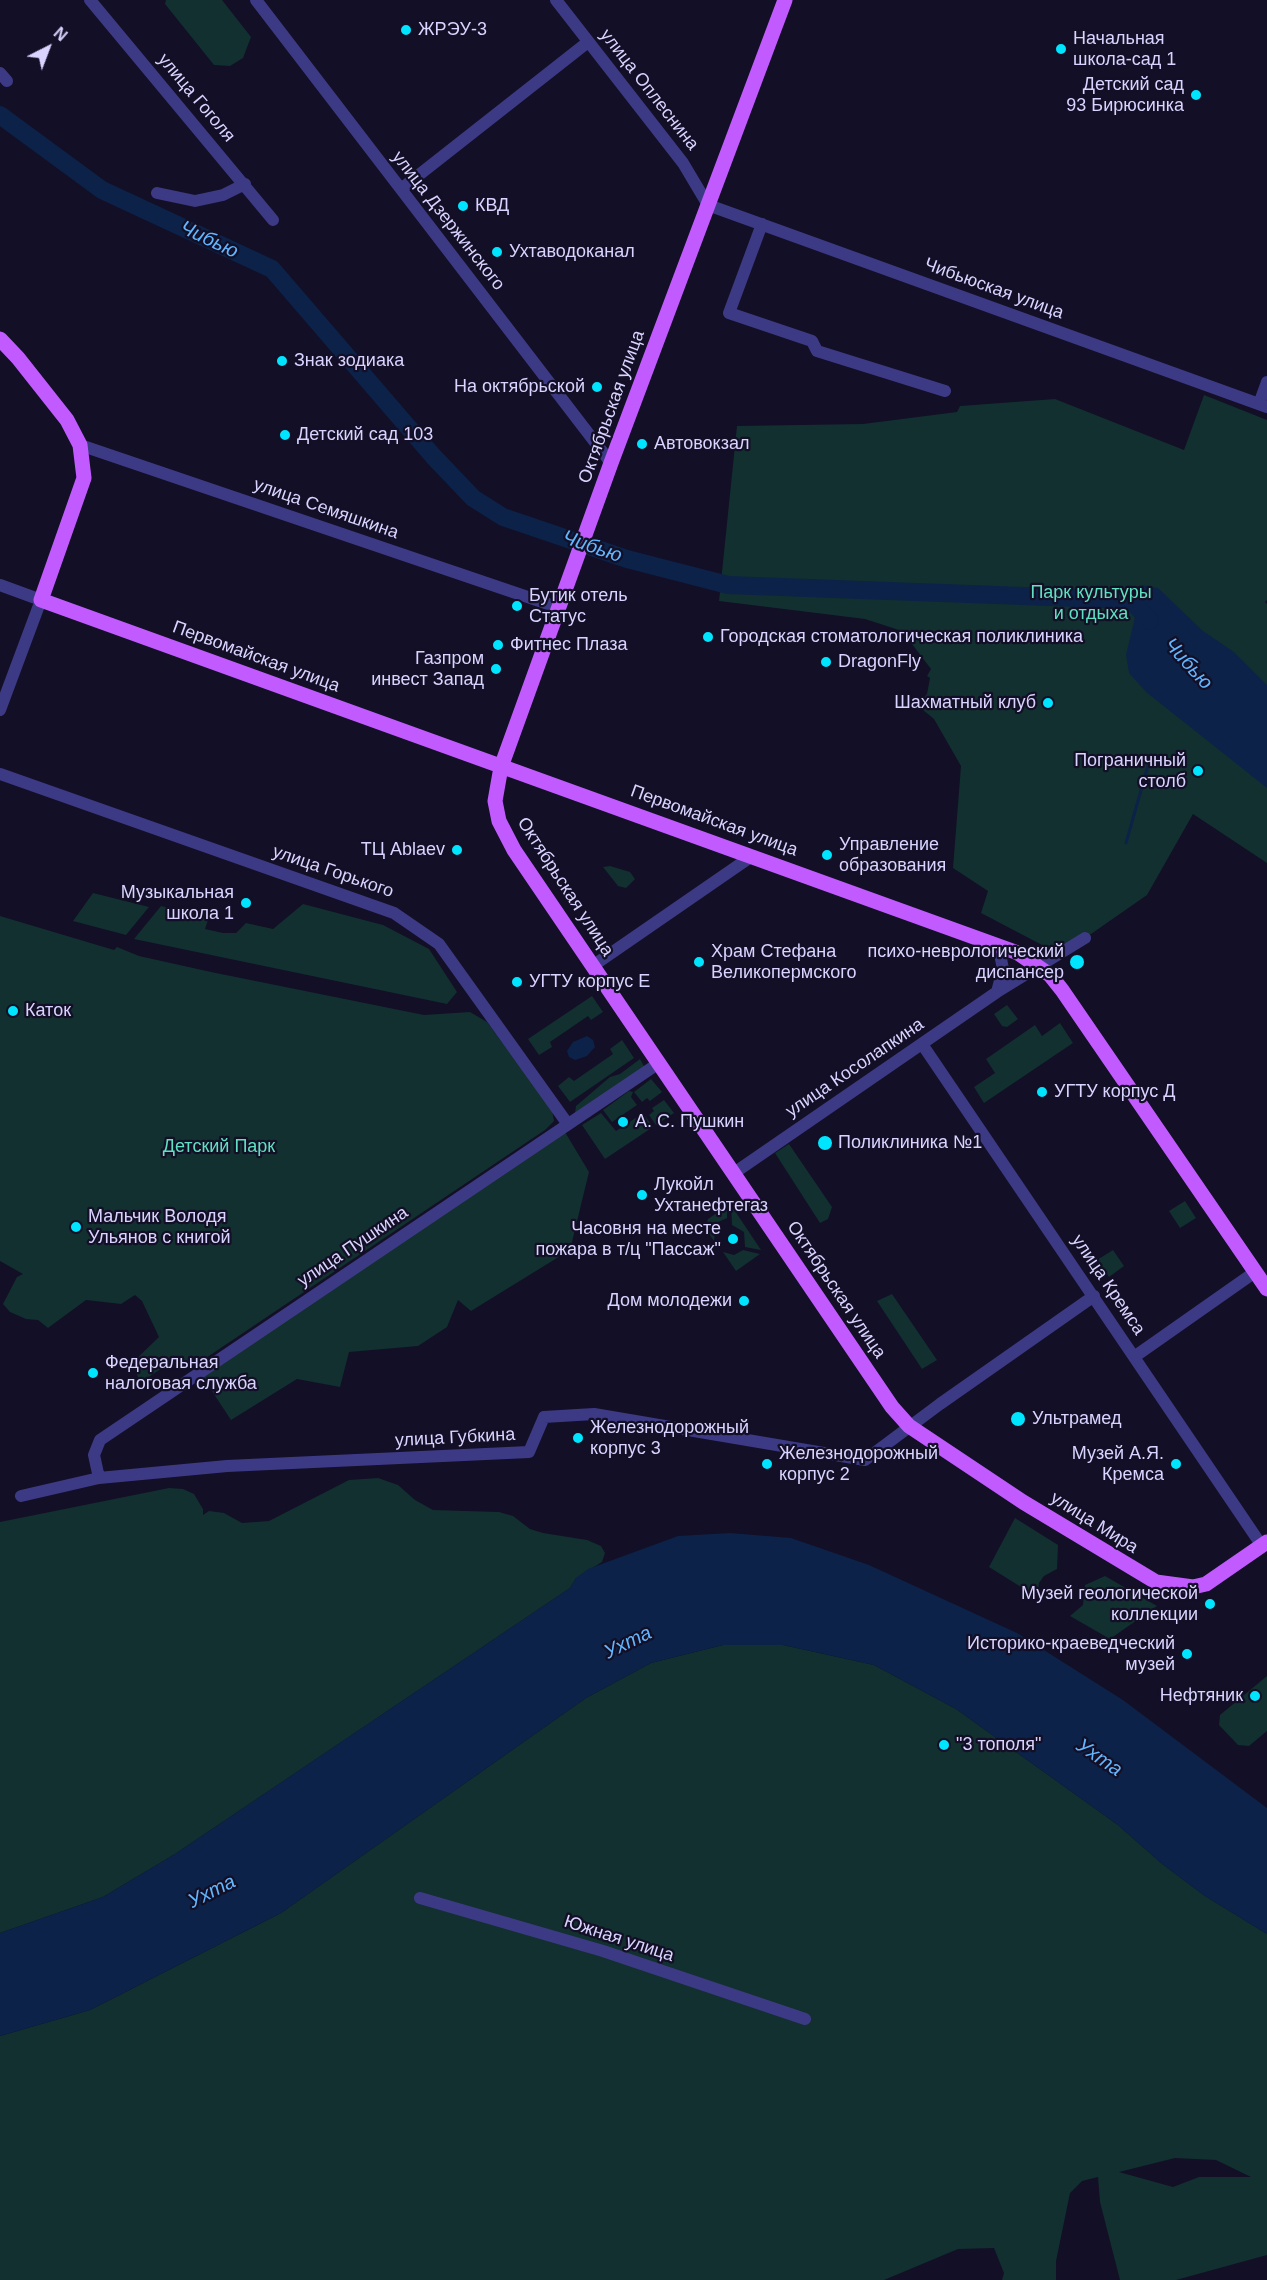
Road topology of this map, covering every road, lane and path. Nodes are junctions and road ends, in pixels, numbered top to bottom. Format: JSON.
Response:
{"nodes":[{"id":1,"x":90,"y":0,"type":"edge"},
{"id":2,"x":256,"y":0,"type":"edge"},
{"id":3,"x":556,"y":0,"type":"edge"},
{"id":4,"x":785,"y":0,"type":"edge"},
{"id":5,"x":588,"y":42,"type":"junction"},
{"id":6,"x":245,"y":184,"type":"junction"},
{"id":7,"x":401,"y":189,"type":"junction"},
{"id":8,"x":157,"y":193,"type":"dead end"},
{"id":9,"x":708,"y":205,"type":"junction"},
{"id":10,"x":273,"y":220,"type":"dead end"},
{"id":11,"x":762,"y":224,"type":"junction"},
{"id":12,"x":0,"y":339,"type":"edge"},
{"id":13,"x":1267,"y":382,"type":"edge"},
{"id":14,"x":945,"y":391,"type":"dead end"},
{"id":15,"x":1263,"y":405,"type":"edge"},
{"id":16,"x":80,"y":445,"type":"junction"},
{"id":17,"x":611,"y":463,"type":"junction"},
{"id":18,"x":0,"y":585,"type":"edge"},
{"id":19,"x":41,"y":600,"type":"junction"},
{"id":20,"x":560,"y":608,"type":"junction"},
{"id":21,"x":0,"y":711,"type":"edge"},
{"id":22,"x":501,"y":767,"type":"junction"},
{"id":23,"x":0,"y":774,"type":"edge"},
{"id":24,"x":752,"y":855,"type":"junction"},
{"id":25,"x":1086,"y":938,"type":"dead end"},
{"id":26,"x":990,"y":941,"type":"junction"},
{"id":27,"x":594,"y":965,"type":"junction"},
{"id":28,"x":1038,"y":965,"type":"junction"},
{"id":29,"x":997,"y":992,"type":"junction"},
{"id":30,"x":922,"y":1044,"type":"junction"},
{"id":31,"x":659,"y":1063,"type":"junction"},
{"id":32,"x":567,"y":1123,"type":"junction"},
{"id":33,"x":734,"y":1173,"type":"junction"},
{"id":34,"x":1255,"y":1272,"type":"junction"},
{"id":35,"x":1267,"y":1289,"type":"edge"},
{"id":36,"x":1094,"y":1296,"type":"junction"},
{"id":37,"x":1134,"y":1357,"type":"junction"},
{"id":38,"x":909,"y":1426,"type":"junction"},
{"id":39,"x":99,"y":1478,"type":"junction"},
{"id":40,"x":21,"y":1496,"type":"dead end"},
{"id":41,"x":1264,"y":1544,"type":"edge"},
{"id":42,"x":420,"y":1898,"type":"dead end"},
{"id":43,"x":805,"y":2019,"type":"dead end"}],
"edges":[{"from":1,"to":6,"type":"street","name":"улица Гоголя"},
{"from":2,"to":7,"type":"street","name":"улица Дзержинского"},
{"from":3,"to":5,"type":"street","name":"улица Оплеснина"},
{"from":4,"to":9,"type":"main road","name":"Октябрьская улица"},
{"from":5,"to":7,"type":"street"},
{"from":5,"to":9,"type":"street","name":"улица Оплеснина"},
{"from":6,"to":8,"type":"street"},
{"from":6,"to":10,"type":"street","name":"улица Гоголя"},
{"from":7,"to":17,"type":"street","name":"улица Дзержинского"},
{"from":9,"to":11,"type":"street","name":"Чибьюская улица"},
{"from":9,"to":17,"type":"main road","name":"Октябрьская улица"},
{"from":11,"to":14,"type":"street"},
{"from":11,"to":15,"type":"street","name":"Чибьюская улица"},
{"from":12,"to":16,"type":"main road"},
{"from":13,"to":15,"type":"street"},
{"from":16,"to":19,"type":"main road"},
{"from":16,"to":20,"type":"street","name":"улица Семяшкина"},
{"from":17,"to":20,"type":"main road","name":"Октябрьская улица"},
{"from":18,"to":19,"type":"street","name":"Первомайская улица"},
{"from":19,"to":21,"type":"street"},
{"from":19,"to":22,"type":"main road","name":"Первомайская улица"},
{"from":20,"to":22,"type":"main road","name":"Октябрьская улица"},
{"from":22,"to":24,"type":"main road","name":"Первомайская улица"},
{"from":22,"to":27,"type":"main road","name":"Октябрьская улица"},
{"from":23,"to":32,"type":"street","name":"улица Горького"},
{"from":24,"to":26,"type":"main road","name":"Первомайская улица"},
{"from":24,"to":27,"type":"street"},
{"from":25,"to":28,"type":"street","name":"улица Косолапкина"},
{"from":26,"to":28,"type":"main road","name":"Первомайская улица"},
{"from":26,"to":29,"type":"street"},
{"from":27,"to":31,"type":"main road","name":"Октябрьская улица"},
{"from":28,"to":29,"type":"street","name":"улица Косолапкина"},
{"from":28,"to":34,"type":"main road","name":"Первомайская улица"},
{"from":29,"to":30,"type":"street","name":"улица Косолапкина"},
{"from":30,"to":33,"type":"street","name":"улица Косолапкина"},
{"from":30,"to":36,"type":"street","name":"улица Кремса"},
{"from":31,"to":32,"type":"street","name":"улица Пушкина"},
{"from":31,"to":33,"type":"main road","name":"Октябрьская улица"},
{"from":32,"to":39,"type":"street","name":"улица Пушкина"},
{"from":33,"to":38,"type":"main road","name":"Октябрьская улица"},
{"from":34,"to":35,"type":"main road","name":"Первомайская улица"},
{"from":34,"to":37,"type":"street"},
{"from":36,"to":37,"type":"street","name":"улица Кремса"},
{"from":36,"to":38,"type":"street"},
{"from":37,"to":41,"type":"street","name":"улица Кремса"},
{"from":38,"to":39,"type":"street","name":"улица Губкина"},
{"from":38,"to":41,"type":"main road","name":"улица Мира"},
{"from":39,"to":40,"type":"street","name":"улица Губкина"},
{"from":42,"to":43,"type":"street","name":"Южная улица"}]}
